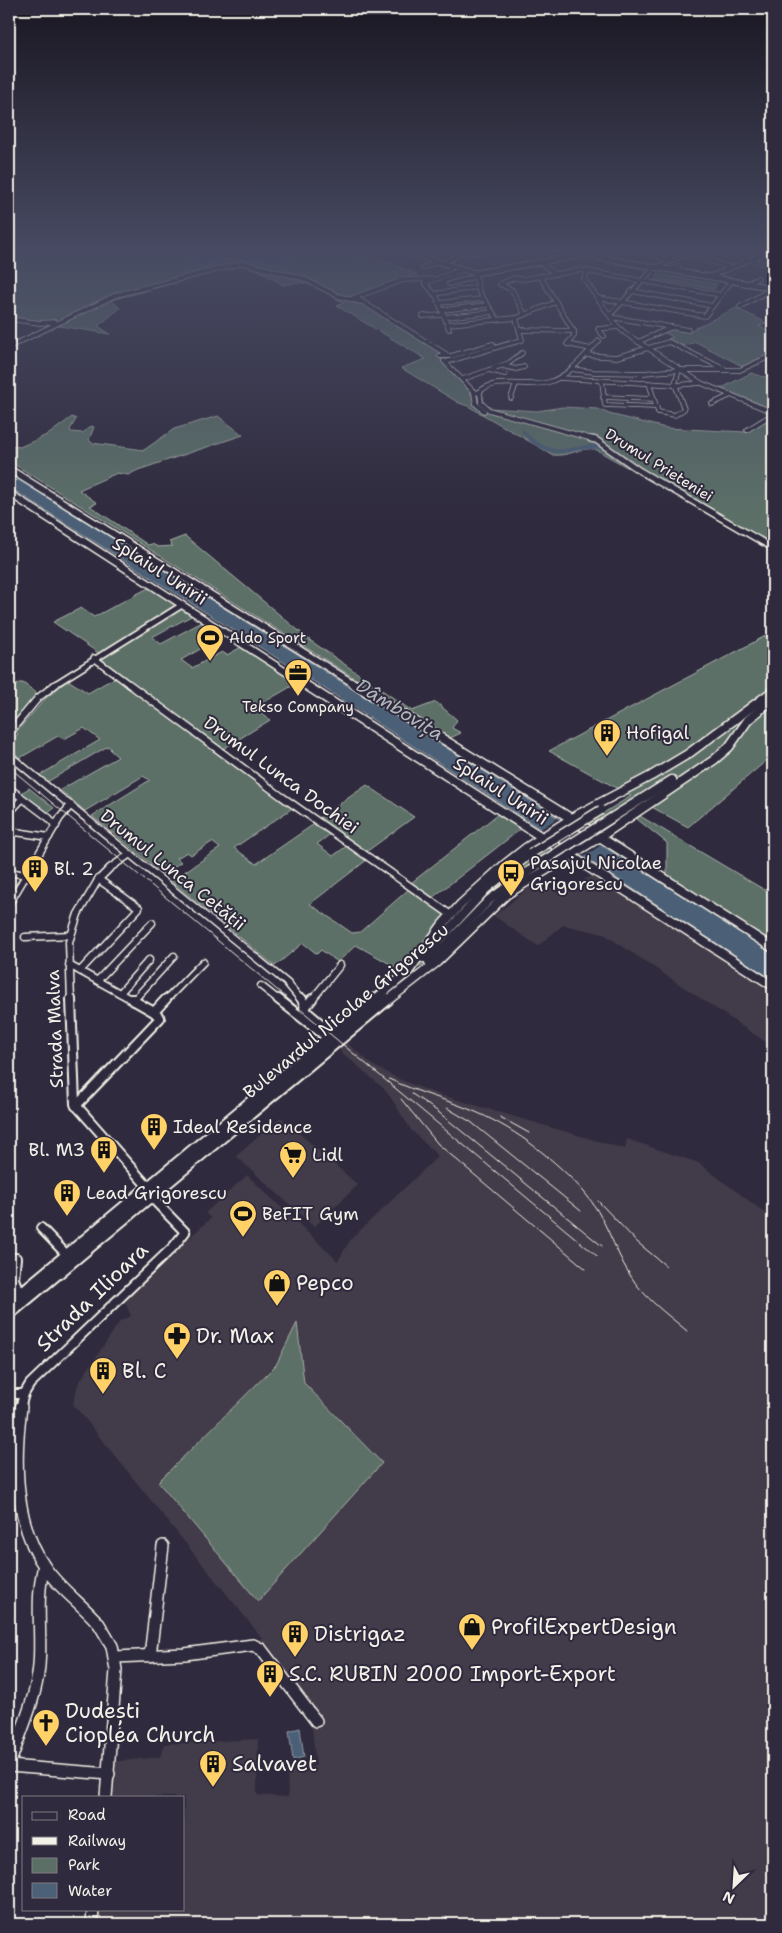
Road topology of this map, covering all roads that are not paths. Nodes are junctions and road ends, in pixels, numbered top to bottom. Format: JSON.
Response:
{"nodes":[{"id":1,"x":23,"y":339,"type":"edge"},
{"id":2,"x":423,"y":339,"type":"edge"},
{"id":3,"x":517,"y":339,"type":"edge"},
{"id":4,"x":517,"y":339,"type":"edge"},
{"id":5,"x":571,"y":339,"type":"edge"},
{"id":6,"x":634,"y":339,"type":"edge"},
{"id":7,"x":644,"y":339,"type":"edge"},
{"id":8,"x":599,"y":341,"type":"dead end"},
{"id":9,"x":638,"y":342,"type":"junction"},
{"id":10,"x":457,"y":346,"type":"dead end"},
{"id":11,"x":9,"y":347,"type":"edge"},
{"id":12,"x":647,"y":348,"type":"junction"},
{"id":13,"x":591,"y":349,"type":"junction"},
{"id":14,"x":465,"y":352,"type":"junction"},
{"id":15,"x":522,"y":353,"type":"dead end"},
{"id":16,"x":585,"y":355,"type":"junction"},
{"id":17,"x":773,"y":355,"type":"edge"},
{"id":18,"x":444,"y":357,"type":"junction"},
{"id":19,"x":715,"y":357,"type":"dead end"},
{"id":20,"x":767,"y":358,"type":"junction"},
{"id":21,"x":706,"y":360,"type":"junction"},
{"id":22,"x":773,"y":361,"type":"edge"},
{"id":23,"x":502,"y":365,"type":"junction"},
{"id":24,"x":524,"y":367,"type":"dead end"},
{"id":25,"x":571,"y":369,"type":"junction"},
{"id":26,"x":489,"y":370,"type":"junction"},
{"id":27,"x":680,"y":370,"type":"junction"},
{"id":28,"x":726,"y":370,"type":"junction"},
{"id":29,"x":469,"y":372,"type":"dead end"},
{"id":30,"x":505,"y":374,"type":"dead end"},
{"id":31,"x":473,"y":376,"type":"junction"},
{"id":32,"x":560,"y":378,"type":"junction"},
{"id":33,"x":463,"y":380,"type":"junction"},
{"id":34,"x":602,"y":381,"type":"junction"},
{"id":35,"x":649,"y":383,"type":"junction"},
{"id":36,"x":700,"y":383,"type":"junction"},
{"id":37,"x":516,"y":384,"type":"junction"},
{"id":38,"x":539,"y":384,"type":"junction"},
{"id":39,"x":675,"y":384,"type":"junction"},
{"id":40,"x":475,"y":391,"type":"junction"},
{"id":41,"x":532,"y":391,"type":"dead end"},
{"id":42,"x":731,"y":395,"type":"junction"},
{"id":43,"x":603,"y":397,"type":"junction"},
{"id":44,"x":511,"y":398,"type":"dead end"},
{"id":45,"x":654,"y":399,"type":"junction"},
{"id":46,"x":712,"y":404,"type":"dead end"},
{"id":47,"x":656,"y":407,"type":"junction"},
{"id":48,"x":773,"y":413,"type":"edge"},
{"id":49,"x":747,"y":430,"type":"dead end"},
{"id":50,"x":9,"y":469,"type":"edge"},
{"id":51,"x":9,"y":493,"type":"edge"},
{"id":52,"x":773,"y":548,"type":"edge"},
{"id":53,"x":182,"y":605,"type":"junction"},
{"id":54,"x":94,"y":658,"type":"junction"},
{"id":55,"x":773,"y":691,"type":"edge"},
{"id":56,"x":773,"y":699,"type":"edge"},
{"id":57,"x":745,"y":719,"type":"junction"},
{"id":58,"x":9,"y":733,"type":"edge"},
{"id":59,"x":9,"y":751,"type":"edge"},
{"id":60,"x":9,"y":755,"type":"edge"},
{"id":61,"x":17,"y":760,"type":"junction"},
{"id":62,"x":9,"y":788,"type":"edge"},
{"id":63,"x":22,"y":799,"type":"junction"},
{"id":64,"x":543,"y":802,"type":"junction"},
{"id":65,"x":70,"y":805,"type":"junction"},
{"id":66,"x":588,"y":809,"type":"junction"},
{"id":67,"x":9,"y":813,"type":"edge"},
{"id":68,"x":571,"y":819,"type":"junction"},
{"id":69,"x":615,"y":821,"type":"junction"},
{"id":70,"x":522,"y":825,"type":"junction"},
{"id":71,"x":56,"y":826,"type":"junction"},
{"id":72,"x":9,"y":831,"type":"edge"},
{"id":73,"x":49,"y":837,"type":"junction"},
{"id":74,"x":541,"y":837,"type":"junction"},
{"id":75,"x":600,"y":837,"type":"junction"},
{"id":76,"x":619,"y":850,"type":"junction"},
{"id":77,"x":528,"y":851,"type":"junction"},
{"id":78,"x":130,"y":854,"type":"junction"},
{"id":79,"x":570,"y":856,"type":"junction"},
{"id":80,"x":546,"y":865,"type":"junction"},
{"id":81,"x":590,"y":869,"type":"junction"},
{"id":82,"x":9,"y":872,"type":"edge"},
{"id":83,"x":26,"y":875,"type":"junction"},
{"id":84,"x":98,"y":879,"type":"junction"},
{"id":85,"x":9,"y":888,"type":"edge"},
{"id":86,"x":17,"y":889,"type":"junction"},
{"id":87,"x":9,"y":904,"type":"edge"},
{"id":88,"x":451,"y":915,"type":"junction"},
{"id":89,"x":152,"y":923,"type":"dead end"},
{"id":90,"x":71,"y":935,"type":"junction"},
{"id":91,"x":25,"y":937,"type":"dead end"},
{"id":92,"x":773,"y":948,"type":"edge"},
{"id":93,"x":174,"y":956,"type":"dead end"},
{"id":94,"x":149,"y":960,"type":"dead end"},
{"id":95,"x":203,"y":962,"type":"dead end"},
{"id":96,"x":69,"y":965,"type":"junction"},
{"id":97,"x":340,"y":965,"type":"dead end"},
{"id":98,"x":80,"y":971,"type":"junction"},
{"id":99,"x":412,"y":974,"type":"junction"},
{"id":100,"x":98,"y":980,"type":"junction"},
{"id":101,"x":261,"y":986,"type":"dead end"},
{"id":102,"x":773,"y":986,"type":"edge"},
{"id":103,"x":120,"y":993,"type":"junction"},
{"id":104,"x":133,"y":1000,"type":"junction"},
{"id":105,"x":304,"y":1007,"type":"junction"},
{"id":106,"x":154,"y":1012,"type":"junction"},
{"id":107,"x":300,"y":1016,"type":"junction"},
{"id":108,"x":331,"y":1036,"type":"junction"},
{"id":109,"x":76,"y":1106,"type":"junction"},
{"id":110,"x":149,"y":1191,"type":"junction"},
{"id":111,"x":41,"y":1228,"type":"dead end"},
{"id":112,"x":185,"y":1232,"type":"joint"},
{"id":113,"x":67,"y":1254,"type":"junction"},
{"id":114,"x":16,"y":1258,"type":"dead end"},
{"id":115,"x":20,"y":1294,"type":"junction"},
{"id":116,"x":9,"y":1303,"type":"edge"},
{"id":117,"x":9,"y":1314,"type":"edge"},
{"id":118,"x":9,"y":1360,"type":"edge"},
{"id":119,"x":9,"y":1365,"type":"edge"},
{"id":120,"x":9,"y":1394,"type":"edge"},
{"id":121,"x":22,"y":1394,"type":"junction"},
{"id":122,"x":163,"y":1546,"type":"dead end"},
{"id":123,"x":44,"y":1566,"type":"junction"},
{"id":124,"x":150,"y":1656,"type":"junction"},
{"id":125,"x":115,"y":1657,"type":"junction"},
{"id":126,"x":316,"y":1721,"type":"dead end"},
{"id":127,"x":14,"y":1734,"type":"edge"},
{"id":128,"x":9,"y":1766,"type":"edge"},
{"id":129,"x":109,"y":1774,"type":"junction"},
{"id":130,"x":106,"y":1796,"type":"edge"},
{"id":131,"x":93,"y":1910,"type":"edge"},
{"id":132,"x":92,"y":1924,"type":"edge"}],
"edges":[{"from":1,"to":11,"type":"street"},
{"from":2,"to":18,"type":"street","name":"Drumul Prieteniei"},
{"from":3,"to":14,"type":"street"},
{"from":4,"to":18,"type":"street"},
{"from":5,"to":13,"type":"street"},
{"from":6,"to":9,"type":"street"},
{"from":7,"to":9,"type":"street"},
{"from":8,"to":13,"type":"street"},
{"from":9,"to":12,"type":"street"},
{"from":10,"to":14,"type":"street"},
{"from":12,"to":16,"type":"street"},
{"from":12,"to":21,"type":"street"},
{"from":12,"to":27,"type":"street"},
{"from":13,"to":16,"type":"street"},
{"from":14,"to":18,"type":"street"},
{"from":15,"to":23,"type":"street"},
{"from":16,"to":25,"type":"street"},
{"from":17,"to":20,"type":"street"},
{"from":18,"to":33,"type":"street","name":"Drumul Prieteniei"},
{"from":19,"to":21,"type":"street"},
{"from":20,"to":22,"type":"street"},
{"from":20,"to":28,"type":"street"},
{"from":21,"to":28,"type":"street"},
{"from":23,"to":24,"type":"street"},
{"from":23,"to":26,"type":"street"},
{"from":25,"to":27,"type":"street"},
{"from":25,"to":32,"type":"street"},
{"from":26,"to":30,"type":"street"},
{"from":26,"to":31,"type":"street"},
{"from":27,"to":28,"type":"street"},
{"from":27,"to":36,"type":"street"},
{"from":27,"to":39,"type":"street"},
{"from":29,"to":31,"type":"street"},
{"from":31,"to":33,"type":"street"},
{"from":32,"to":34,"type":"street"},
{"from":32,"to":38,"type":"street"},
{"from":33,"to":40,"type":"street","name":"Drumul Prieteniei"},
{"from":34,"to":35,"type":"street"},
{"from":34,"to":43,"type":"street"},
{"from":35,"to":39,"type":"street"},
{"from":35,"to":45,"type":"street"},
{"from":36,"to":39,"type":"street"},
{"from":36,"to":42,"type":"street"},
{"from":37,"to":38,"type":"street"},
{"from":37,"to":40,"type":"street"},
{"from":37,"to":44,"type":"street"},
{"from":38,"to":41,"type":"street"},
{"from":39,"to":47,"type":"street"},
{"from":40,"to":52,"type":"street","name":"Drumul Prieteniei"},
{"from":42,"to":46,"type":"street"},
{"from":42,"to":48,"type":"street"},
{"from":43,"to":45,"type":"street"},
{"from":43,"to":47,"type":"street"},
{"from":45,"to":47,"type":"street"},
{"from":48,"to":49,"type":"street"},
{"from":50,"to":64,"type":"main road","name":"Splaiul Unirii"},
{"from":51,"to":53,"type":"main road","name":"Splaiul Unirii"},
{"from":53,"to":54,"type":"street"},
{"from":53,"to":70,"type":"main road","name":"Splaiul Unirii"},
{"from":54,"to":58,"type":"street"},
{"from":54,"to":88,"type":"street","name":"Drumul Lunca Dochiei"},
{"from":55,"to":57,"type":"main road"},
{"from":56,"to":57,"type":"main road"},
{"from":57,"to":66,"type":"main road"},
{"from":57,"to":69,"type":"main road"},
{"from":57,"to":77,"type":"main road","bridge":true},
{"from":59,"to":61,"type":"street","name":"Drumul Lunca Cetății"},
{"from":60,"to":61,"type":"street","name":"Drumul Lunca Cetății"},
{"from":61,"to":65,"type":"street","name":"Drumul Lunca Cetății"},
{"from":62,"to":63,"type":"street"},
{"from":63,"to":67,"type":"street"},
{"from":63,"to":71,"type":"street"},
{"from":64,"to":66,"type":"main road"},
{"from":64,"to":68,"type":"main road","name":"Splaiul Unirii"},
{"from":65,"to":71,"type":"street"},
{"from":65,"to":78,"type":"street","name":"Drumul Lunca Cetății"},
{"from":66,"to":68,"type":"main road"},
{"from":68,"to":74,"type":"main road","name":"Bulevardul Nicolae Grigorescu"},
{"from":68,"to":75,"type":"main road","name":"Splaiul Unirii"},
{"from":69,"to":75,"type":"main road"},
{"from":69,"to":76,"type":"main road"},
{"from":69,"to":80,"type":"main road","bridge":true},
{"from":70,"to":74,"type":"main road","name":"Splaiul Unirii"},
{"from":70,"to":77,"type":"main road"},
{"from":71,"to":73,"type":"street"},
{"from":72,"to":73,"type":"street"},
{"from":73,"to":83,"type":"street"},
{"from":74,"to":77,"type":"main road","name":"Bulevardul Nicolae Grigorescu"},
{"from":74,"to":79,"type":"main road","name":"Splaiul Unirii"},
{"from":75,"to":76,"type":"main road","name":"Splaiul Unirii"},
{"from":75,"to":79,"type":"main road"},
{"from":76,"to":92,"type":"main road","name":"Splaiul Unirii"},
{"from":77,"to":88,"type":"main road","name":"Bulevardul Nicolae Grigorescu"},
{"from":77,"to":99,"type":"main road"},
{"from":78,"to":84,"type":"street","name":"Strada Malva"},
{"from":78,"to":105,"type":"street","name":"Drumul Lunca Cetății"},
{"from":79,"to":80,"type":"main road"},
{"from":79,"to":81,"type":"main road","name":"Splaiul Unirii"},
{"from":80,"to":81,"type":"main road"},
{"from":80,"to":99,"type":"main road"},
{"from":81,"to":102,"type":"main road","name":"Splaiul Unirii"},
{"from":82,"to":83,"type":"street"},
{"from":83,"to":86,"type":"street"},
{"from":84,"to":90,"type":"street","name":"Strada Malva"},
{"from":84,"to":98,"type":"street"},
{"from":85,"to":86,"type":"street"},
{"from":86,"to":87,"type":"street"},
{"from":88,"to":99,"type":"main road","name":"Bulevardul Nicolae Grigorescu"},
{"from":89,"to":100,"type":"street"},
{"from":90,"to":91,"type":"street"},
{"from":90,"to":96,"type":"street","name":"Strada Malva"},
{"from":93,"to":104,"type":"street"},
{"from":94,"to":103,"type":"street"},
{"from":95,"to":106,"type":"street"},
{"from":96,"to":98,"type":"street"},
{"from":96,"to":109,"type":"street","name":"Strada Malva"},
{"from":97,"to":105,"type":"street"},
{"from":98,"to":100,"type":"street"},
{"from":99,"to":108,"type":"main road","name":"Bulevardul Nicolae Grigorescu"},
{"from":99,"to":110,"type":"main road","name":"Bulevardul Nicolae Grigorescu"},
{"from":100,"to":103,"type":"street"},
{"from":101,"to":107,"type":"street"},
{"from":103,"to":104,"type":"street"},
{"from":104,"to":106,"type":"street"},
{"from":105,"to":107,"type":"street"},
{"from":105,"to":108,"type":"street","name":"Drumul Lunca Cetății"},
{"from":106,"to":109,"type":"street"},
{"from":107,"to":108,"type":"street"},
{"from":108,"to":110,"type":"main road","name":"Bulevardul Nicolae Grigorescu"},
{"from":109,"to":110,"type":"street","name":"Strada Malva"},
{"from":110,"to":112,"type":"street","name":"Strada Malva"},
{"from":110,"to":113,"type":"main road","name":"Bulevardul Nicolae Grigorescu"},
{"from":110,"to":117,"type":"main road","name":"Bulevardul Nicolae Grigorescu"},
{"from":111,"to":113,"type":"street"},
{"from":112,"to":121,"type":"street","name":"Strada Ilioara"},
{"from":113,"to":115,"type":"main road","name":"Bulevardul Nicolae Grigorescu"},
{"from":114,"to":115,"type":"street"},
{"from":115,"to":116,"type":"main road","name":"Bulevardul Nicolae Grigorescu"},
{"from":118,"to":119,"type":"street"},
{"from":120,"to":121,"type":"street"},
{"from":121,"to":123,"type":"street"},
{"from":122,"to":124,"type":"street"},
{"from":123,"to":125,"type":"street"},
{"from":123,"to":127,"type":"street"},
{"from":124,"to":125,"type":"street"},
{"from":124,"to":126,"type":"street"},
{"from":125,"to":129,"type":"street"},
{"from":127,"to":128,"type":"street"},
{"from":128,"to":129,"type":"street"},
{"from":129,"to":130,"type":"street"},
{"from":131,"to":132,"type":"street"}]}
